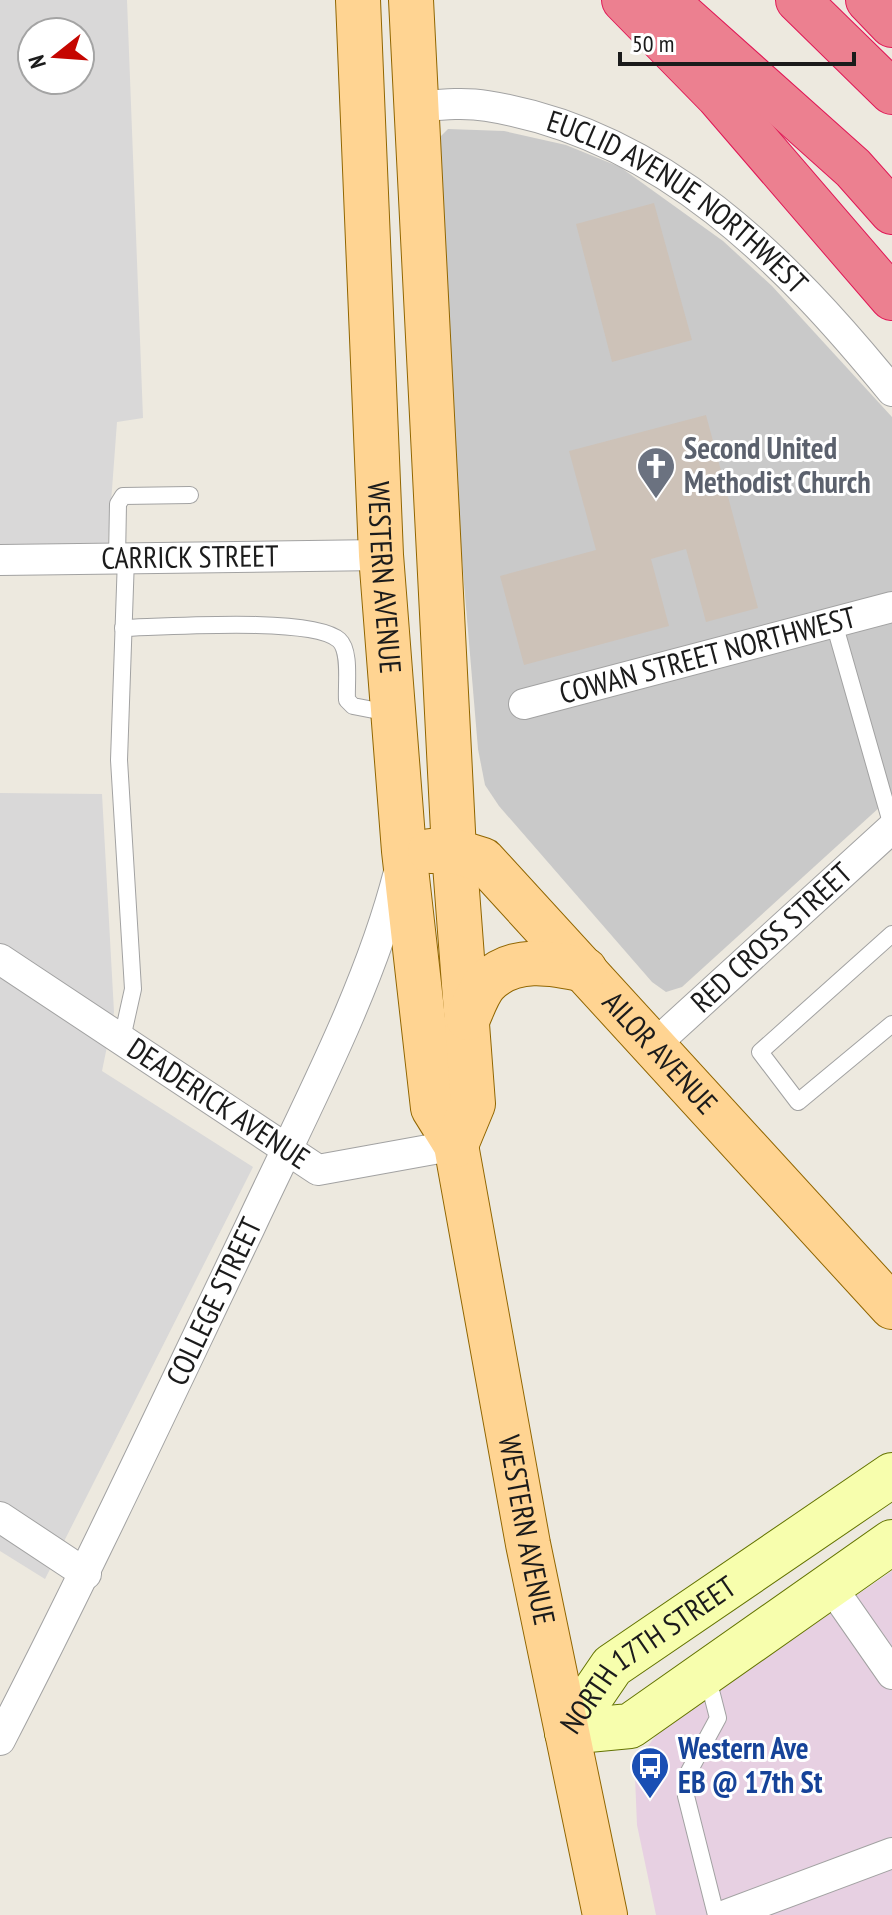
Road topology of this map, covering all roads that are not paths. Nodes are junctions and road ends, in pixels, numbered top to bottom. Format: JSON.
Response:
{"nodes":[{"id":1,"x":358,"y":0,"type":"edge"},
{"id":2,"x":411,"y":0,"type":"edge"},
{"id":3,"x":624,"y":0,"type":"edge"},
{"id":4,"x":665,"y":0,"type":"edge"},
{"id":5,"x":798,"y":0,"type":"edge"},
{"id":6,"x":829,"y":0,"type":"edge"},
{"id":7,"x":868,"y":0,"type":"edge"},
{"id":8,"x":892,"y":25,"type":"edge"},
{"id":9,"x":892,"y":79,"type":"edge"},
{"id":10,"x":892,"y":92,"type":"edge"},
{"id":11,"x":414,"y":107,"type":"junction"},
{"id":12,"x":892,"y":212,"type":"edge"},
{"id":13,"x":892,"y":298,"type":"edge"},
{"id":14,"x":892,"y":391,"type":"edge"},
{"id":15,"x":190,"y":495,"type":"dead end"},
{"id":16,"x":381,"y":555,"type":"junction"},
{"id":17,"x":122,"y":558,"type":"junction"},
{"id":18,"x":0,"y":560,"type":"edge"},
{"id":19,"x":892,"y":607,"type":"edge"},
{"id":20,"x":834,"y":623,"type":"junction"},
{"id":21,"x":123,"y":628,"type":"junction"},
{"id":22,"x":524,"y":704,"type":"dead end"},
{"id":23,"x":394,"y":713,"type":"junction"},
{"id":24,"x":892,"y":827,"type":"edge"},
{"id":25,"x":404,"y":851,"type":"junction"},
{"id":26,"x":454,"y":851,"type":"junction"},
{"id":27,"x":892,"y":934,"type":"edge"},
{"id":28,"x":0,"y":959,"type":"edge"},
{"id":29,"x":585,"y":970,"type":"junction"},
{"id":30,"x":468,"y":1018,"type":"junction"},
{"id":31,"x":892,"y":1024,"type":"edge"},
{"id":32,"x":121,"y":1043,"type":"junction"},
{"id":33,"x":652,"y":1047,"type":"junction"},
{"id":34,"x":456,"y":1145,"type":"junction"},
{"id":35,"x":286,"y":1150,"type":"junction"},
{"id":36,"x":892,"y":1307,"type":"edge"},
{"id":37,"x":892,"y":1475,"type":"edge"},
{"id":38,"x":0,"y":1517,"type":"edge"},
{"id":39,"x":892,"y":1542,"type":"edge"},
{"id":40,"x":86,"y":1574,"type":"junction"},
{"id":41,"x":830,"y":1585,"type":"junction"},
{"id":42,"x":706,"y":1673,"type":"junction"},
{"id":43,"x":892,"y":1674,"type":"edge"},
{"id":44,"x":567,"y":1732,"type":"junction"},
{"id":45,"x":0,"y":1740,"type":"edge"},
{"id":46,"x":892,"y":1853,"type":"edge"},
{"id":47,"x":605,"y":1915,"type":"edge"},
{"id":48,"x":716,"y":1915,"type":"edge"},
{"id":49,"x":726,"y":1915,"type":"edge"}],
"edges":[{"from":1,"to":16,"type":"main road","name":"WESTERN AVENUE"},
{"from":2,"to":11,"type":"main road","name":"WESTERN AVENUE"},
{"from":3,"to":13,"type":"highway"},
{"from":4,"to":12,"type":"highway"},
{"from":5,"to":10,"type":"highway"},
{"from":6,"to":9,"type":"highway"},
{"from":7,"to":8,"type":"highway"},
{"from":11,"to":14,"type":"street","name":"EUCLID AVENUE NORTHWEST"},
{"from":11,"to":26,"type":"main road","name":"WESTERN AVENUE"},
{"from":15,"to":17,"type":"lane"},
{"from":16,"to":17,"type":"street","name":"CARRICK STREET"},
{"from":16,"to":23,"type":"main road","name":"WESTERN AVENUE"},
{"from":17,"to":18,"type":"street","name":"CARRICK STREET"},
{"from":17,"to":21,"type":"lane"},
{"from":19,"to":20,"type":"street","name":"COWAN STREET NORTHWEST"},
{"from":20,"to":22,"type":"street","name":"COWAN STREET NORTHWEST"},
{"from":20,"to":24,"type":"lane"},
{"from":21,"to":23,"type":"lane"},
{"from":21,"to":32,"type":"lane"},
{"from":23,"to":25,"type":"main road","name":"WESTERN AVENUE"},
{"from":24,"to":33,"type":"street","name":"RED CROSS STREET"},
{"from":25,"to":26,"type":"main road","name":"AILOR AVENUE"},
{"from":25,"to":34,"type":"main road","name":"WESTERN AVENUE"},
{"from":25,"to":35,"type":"street","name":"COLLEGE STREET"},
{"from":26,"to":29,"type":"main road","name":"AILOR AVENUE"},
{"from":26,"to":30,"type":"main road","name":"WESTERN AVENUE"},
{"from":27,"to":31,"type":"lane"},
{"from":28,"to":32,"type":"street","name":"DEADERICK AVENUE"},
{"from":29,"to":30,"type":"main road"},
{"from":29,"to":33,"type":"main road","name":"AILOR AVENUE"},
{"from":30,"to":34,"type":"main road","name":"WESTERN AVENUE"},
{"from":32,"to":35,"type":"street","name":"DEADERICK AVENUE"},
{"from":33,"to":36,"type":"main road","name":"AILOR AVENUE"},
{"from":34,"to":35,"type":"street","name":"DEADERICK AVENUE"},
{"from":34,"to":44,"type":"main road","name":"WESTERN AVENUE"},
{"from":35,"to":40,"type":"street","name":"COLLEGE STREET"},
{"from":37,"to":44,"type":"main road","name":"NORTH 17TH STREET"},
{"from":38,"to":40,"type":"street"},
{"from":39,"to":41,"type":"main road","name":"NORTH 17TH STREET"},
{"from":40,"to":45,"type":"street","name":"COLLEGE STREET"},
{"from":41,"to":42,"type":"main road","name":"NORTH 17TH STREET"},
{"from":41,"to":43,"type":"street"},
{"from":42,"to":44,"type":"main road","name":"NORTH 17TH STREET"},
{"from":42,"to":48,"type":"lane"},
{"from":44,"to":47,"type":"main road","name":"WESTERN AVENUE"},
{"from":46,"to":49,"type":"street"}]}
